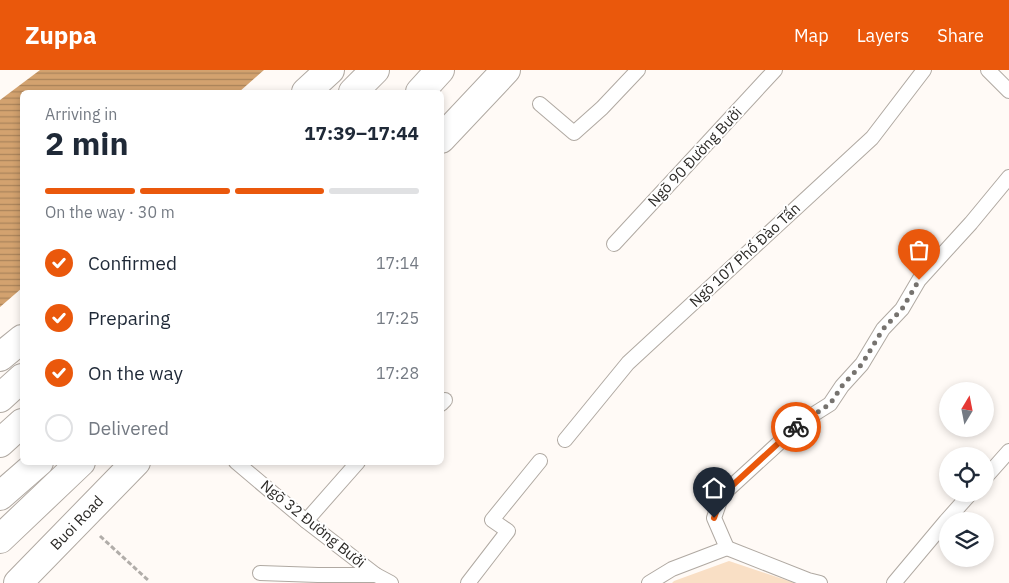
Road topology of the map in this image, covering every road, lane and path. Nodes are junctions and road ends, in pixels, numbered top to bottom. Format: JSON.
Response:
{"nodes":[{"id":1,"x":330,"y":70,"type":"edge"},
{"id":2,"x":375,"y":70,"type":"edge"},
{"id":3,"x":440,"y":70,"type":"edge"},
{"id":4,"x":506,"y":70,"type":"edge"},
{"id":5,"x":638,"y":70,"type":"edge"},
{"id":6,"x":775,"y":70,"type":"edge"},
{"id":7,"x":924,"y":70,"type":"edge"},
{"id":8,"x":988,"y":70,"type":"edge"},
{"id":9,"x":308,"y":90,"type":"edge"},
{"id":10,"x":355,"y":90,"type":"edge"},
{"id":11,"x":422,"y":90,"type":"edge"},
{"id":12,"x":1009,"y":91,"type":"edge"},
{"id":13,"x":540,"y":104,"type":"dead end"},
{"id":14,"x":444,"y":136,"type":"edge"},
{"id":15,"x":1009,"y":177,"type":"edge"},
{"id":16,"x":614,"y":244,"type":"dead end"},
{"id":17,"x":20,"y":341,"type":"edge"},
{"id":18,"x":0,"y":358,"type":"edge"},
{"id":19,"x":20,"y":380,"type":"edge"},
{"id":20,"x":0,"y":398,"type":"edge"},
{"id":21,"x":20,"y":425,"type":"edge"},
{"id":22,"x":565,"y":440,"type":"dead end"},
{"id":23,"x":0,"y":442,"type":"edge"},
{"id":24,"x":1009,"y":451,"type":"edge"},
{"id":25,"x":540,"y":461,"type":"dead end"},
{"id":26,"x":36,"y":465,"type":"edge"},
{"id":27,"x":78,"y":465,"type":"edge"},
{"id":28,"x":133,"y":465,"type":"edge"},
{"id":29,"x":240,"y":465,"type":"edge"},
{"id":30,"x":355,"y":465,"type":"edge"},
{"id":31,"x":994,"y":468,"type":"edge"},
{"id":32,"x":0,"y":496,"type":"edge"},
{"id":33,"x":963,"y":502,"type":"edge"},
{"id":34,"x":81,"y":519,"type":"junction"},
{"id":35,"x":306,"y":521,"type":"junction"},
{"id":36,"x":0,"y":538,"type":"edge"},
{"id":37,"x":727,"y":548,"type":"junction"},
{"id":38,"x":260,"y":573,"type":"dead end"},
{"id":39,"x":376,"y":575,"type":"junction"},
{"id":40,"x":149,"y":581,"type":"dead end"},
{"id":41,"x":18,"y":583,"type":"edge"},
{"id":42,"x":391,"y":583,"type":"edge"},
{"id":43,"x":468,"y":583,"type":"edge"},
{"id":44,"x":649,"y":583,"type":"edge"},
{"id":45,"x":820,"y":583,"type":"edge"},
{"id":46,"x":894,"y":583,"type":"edge"}],
"edges":[{"from":1,"to":9,"type":"main road"},
{"from":2,"to":10,"type":"main road"},
{"from":3,"to":11,"type":"main road"},
{"from":4,"to":14,"type":"main road"},
{"from":5,"to":13,"type":"lane"},
{"from":6,"to":16,"type":"lane","name":"Ngõ 90 Đường Bưởi"},
{"from":7,"to":22,"type":"lane","name":"Ngõ 107 Phố Đào Tấn"},
{"from":8,"to":12,"type":"lane"},
{"from":15,"to":37,"type":"lane"},
{"from":17,"to":18,"type":"main road"},
{"from":19,"to":20,"type":"main road"},
{"from":21,"to":23,"type":"main road"},
{"from":24,"to":31,"type":"lane"},
{"from":25,"to":43,"type":"lane"},
{"from":26,"to":32,"type":"main road"},
{"from":27,"to":36,"type":"main road"},
{"from":28,"to":34,"type":"main road","name":"Buoi Road"},
{"from":29,"to":35,"type":"lane","name":"Ngõ 32 Đường Bưởi"},
{"from":30,"to":35,"type":"lane"},
{"from":33,"to":46,"type":"lane"},
{"from":34,"to":40,"type":"path"},
{"from":34,"to":41,"type":"main road","name":"Buoi Road"},
{"from":35,"to":39,"type":"lane","name":"Ngõ 32 Đường Bưởi"},
{"from":37,"to":44,"type":"lane"},
{"from":37,"to":45,"type":"lane"},
{"from":38,"to":39,"type":"lane"},
{"from":39,"to":42,"type":"lane","name":"Ngõ 32 Đường Bưởi"}]}
